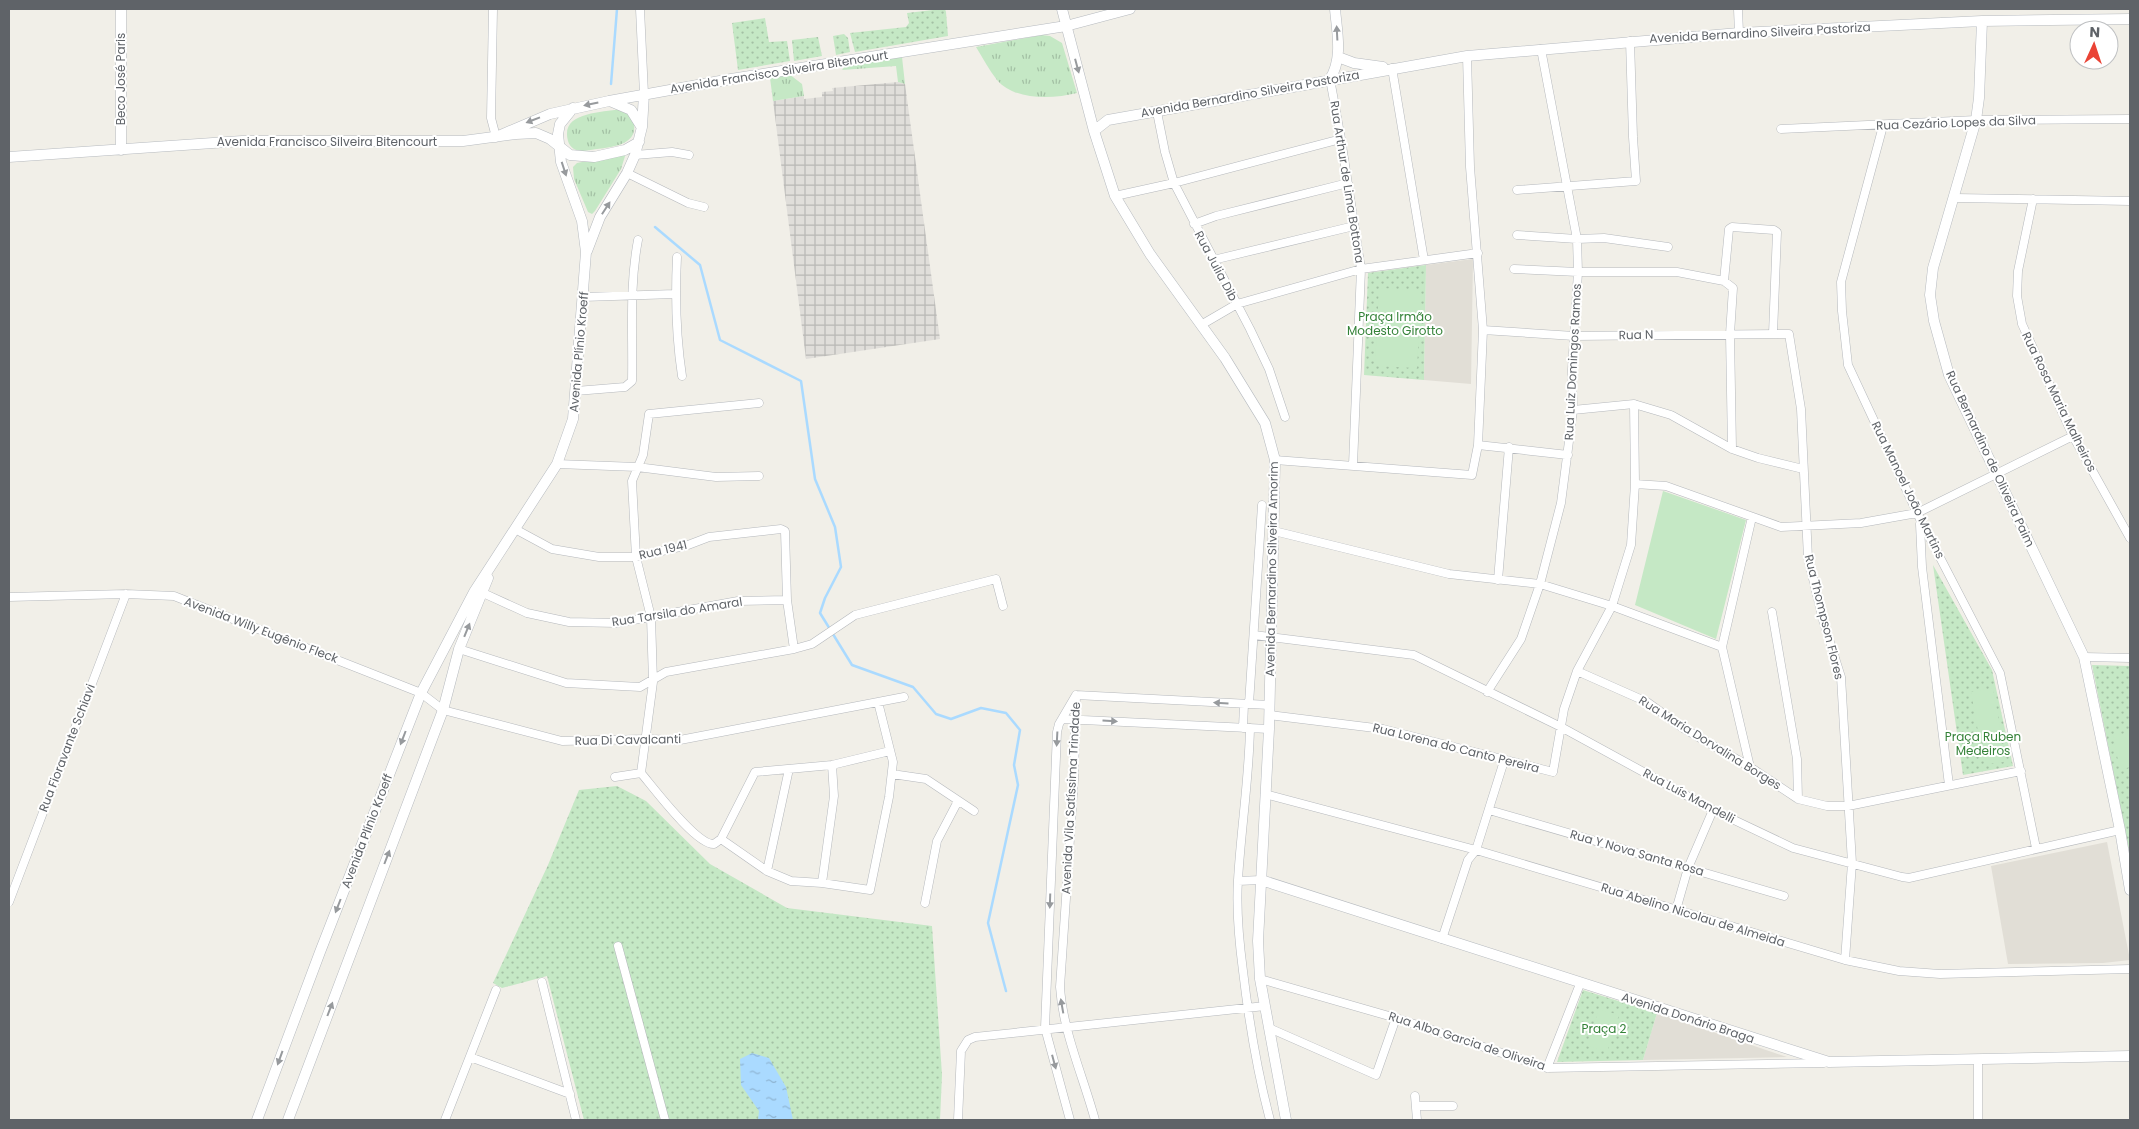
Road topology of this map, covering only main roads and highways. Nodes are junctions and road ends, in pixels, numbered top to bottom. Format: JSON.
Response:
{"nodes":[{"id":1,"x":121,"y":9,"type":"edge"},
{"id":2,"x":1062,"y":9,"type":"edge"},
{"id":3,"x":1130,"y":9,"type":"edge"},
{"id":4,"x":1335,"y":9,"type":"edge"},
{"id":5,"x":2130,"y":18,"type":"edge"},
{"id":6,"x":1982,"y":21,"type":"junction"},
{"id":7,"x":1066,"y":26,"type":"junction"},
{"id":8,"x":1338,"y":57,"type":"junction"},
{"id":9,"x":1392,"y":68,"type":"junction"},
{"id":10,"x":1330,"y":79,"type":"junction"},
{"id":11,"x":644,"y":94,"type":"junction"},
{"id":12,"x":609,"y":101,"type":"junction"},
{"id":13,"x":1088,"y":105,"type":"junction"},
{"id":14,"x":572,"y":108,"type":"junction"},
{"id":15,"x":1108,"y":120,"type":"junction"},
{"id":16,"x":642,"y":127,"type":"junction"},
{"id":17,"x":1094,"y":130,"type":"junction"},
{"id":18,"x":496,"y":137,"type":"junction"},
{"id":19,"x":639,"y":142,"type":"junction"},
{"id":20,"x":558,"y":146,"type":"junction"},
{"id":21,"x":121,"y":150,"type":"junction"},
{"id":22,"x":9,"y":157,"type":"edge"},
{"id":23,"x":586,"y":252,"type":"junction"},
{"id":24,"x":499,"y":552,"type":"junction"},
{"id":25,"x":1261,"y":880,"type":"junction"},
{"id":26,"x":2130,"y":890,"type":"edge"},
{"id":27,"x":2130,"y":1056,"type":"edge"},
{"id":28,"x":257,"y":1120,"type":"edge"},
{"id":29,"x":288,"y":1120,"type":"edge"},
{"id":30,"x":1286,"y":1120,"type":"edge"}],
"edges":[{"from":1,"to":21,"type":"main road","name":"Beco José Paris"},
{"from":2,"to":7,"type":"main road","name":"Avenida Bernardino Silveira Amorim"},
{"from":3,"to":7,"type":"main road","name":"Avenida Francisco Silveira Bitencourt"},
{"from":8,"to":4,"type":"main road","one_way":true},
{"from":5,"to":6,"type":"main road","name":"Avenida Bernardino Silveira Pastoriza"},
{"from":6,"to":9,"type":"main road","name":"Avenida Bernardino Silveira Pastoriza"},
{"from":6,"to":26,"type":"main road","name":"Rua Bernardino de Oliveira Paim"},
{"from":7,"to":11,"type":"main road","name":"Avenida Francisco Silveira Bitencourt"},
{"from":7,"to":13,"type":"main road","name":"Avenida Bernardino Silveira Amorim","one_way":true},
{"from":8,"to":9,"type":"main road","name":"Avenida Bernardino Silveira Pastoriza"},
{"from":8,"to":10,"type":"main road"},
{"from":9,"to":10,"type":"main road","name":"Avenida Bernardino Silveira Pastoriza"},
{"from":10,"to":15,"type":"main road","name":"Avenida Bernardino Silveira Pastoriza"},
{"from":11,"to":12,"type":"main road","name":"Avenida Francisco Silveira Bitencourt"},
{"from":11,"to":16,"type":"main road","name":"Avenida Plínio Kroeff"},
{"from":12,"to":14,"type":"main road","name":"Avenida Francisco Silveira Bitencourt","one_way":true},
{"from":12,"to":16,"type":"main road"},
{"from":13,"to":15,"type":"main road"},
{"from":13,"to":17,"type":"main road","name":"Avenida Bernardino Silveira Amorim"},
{"from":14,"to":18,"type":"main road","name":"Avenida Francisco Silveira Bitencourt","one_way":true},
{"from":14,"to":20,"type":"main road","name":"Avenida Plínio Kroeff"},
{"from":15,"to":17,"type":"main road","name":"Avenida Bernardino Silveira Pastoriza"},
{"from":16,"to":19,"type":"main road","name":"Avenida Plínio Kroeff"},
{"from":17,"to":25,"type":"main road","name":"Avenida Bernardino Silveira Amorim"},
{"from":18,"to":20,"type":"main road","name":"Avenida Francisco Silveira Bitencourt"},
{"from":18,"to":21,"type":"main road","name":"Avenida Francisco Silveira Bitencourt"},
{"from":19,"to":20,"type":"main road"},
{"from":23,"to":19,"type":"main road","name":"Avenida Plínio Kroeff","one_way":true},
{"from":20,"to":23,"type":"main road","name":"Avenida Plínio Kroeff","one_way":true},
{"from":21,"to":22,"type":"main road","name":"Avenida Francisco Silveira Bitencourt"},
{"from":23,"to":24,"type":"main road","name":"Avenida Plínio Kroeff"},
{"from":24,"to":28,"type":"main road","name":"Avenida Plínio Kroeff","one_way":true},
{"from":29,"to":24,"type":"main road","name":"Avenida Plínio Kroeff","one_way":true},
{"from":25,"to":27,"type":"main road","name":"Avenida Donário Braga"},
{"from":25,"to":30,"type":"main road","name":"Avenida Bernardino Silveira Amorim"}]}
